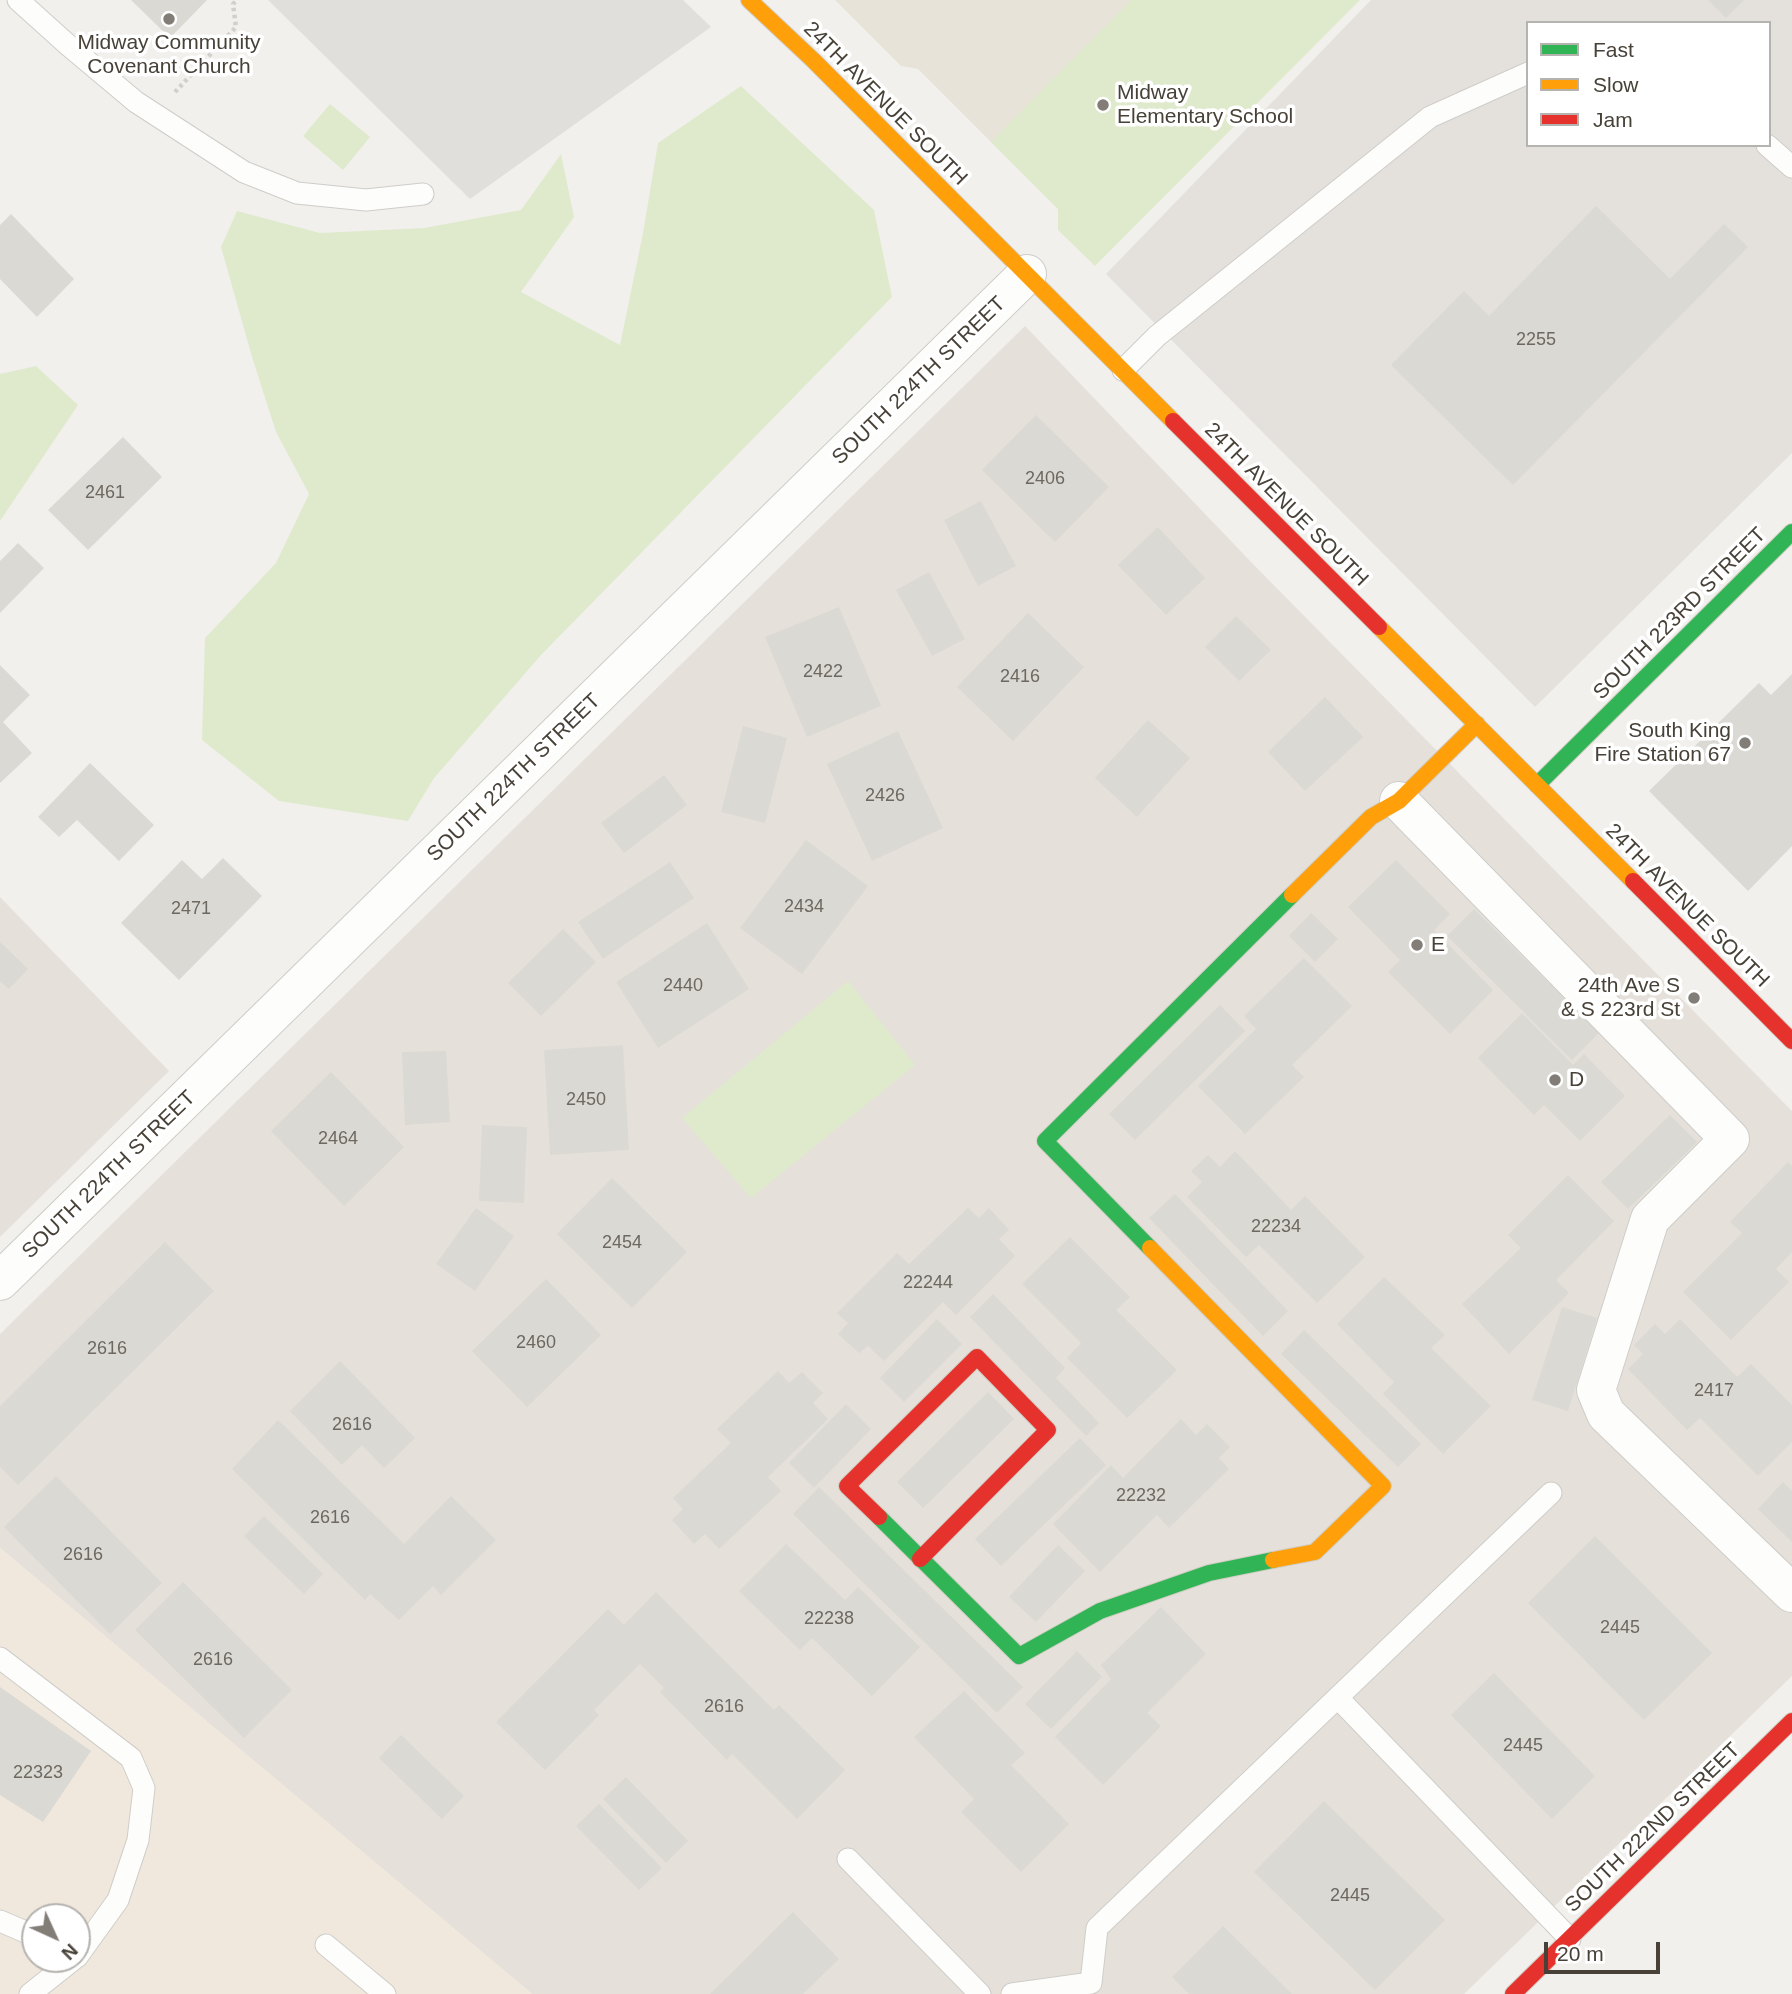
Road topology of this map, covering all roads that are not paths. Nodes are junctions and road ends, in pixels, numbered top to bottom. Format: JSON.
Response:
{"nodes":[{"id":1,"x":18,"y":0,"type":"edge"},
{"id":2,"x":749,"y":0,"type":"edge"},
{"id":3,"x":1526,"y":74,"type":"edge"},
{"id":4,"x":1769,"y":147,"type":"edge"},
{"id":5,"x":1792,"y":167,"type":"edge"},
{"id":6,"x":423,"y":194,"type":"dead end"},
{"id":7,"x":1027,"y":274,"type":"junction"},
{"id":8,"x":1123,"y":370,"type":"junction"},
{"id":9,"x":1792,"y":532,"type":"edge"},
{"id":10,"x":1477,"y":724,"type":"junction"},
{"id":11,"x":1537,"y":785,"type":"junction"},
{"id":12,"x":1399,"y":801,"type":"junction"},
{"id":13,"x":1789,"y":1031,"type":"edge"},
{"id":14,"x":0,"y":1281,"type":"edge"},
{"id":15,"x":1551,"y":1493,"type":"dead end"},
{"id":16,"x":920,"y":1559,"type":"junction"},
{"id":17,"x":1792,"y":1594,"type":"edge"},
{"id":18,"x":0,"y":1658,"type":"edge"},
{"id":19,"x":1338,"y":1698,"type":"junction"},
{"id":20,"x":1792,"y":1721,"type":"edge"},
{"id":21,"x":848,"y":1859,"type":"dead end"},
{"id":22,"x":0,"y":1922,"type":"edge"},
{"id":23,"x":21,"y":1930,"type":"edge"},
{"id":24,"x":91,"y":1937,"type":"edge"},
{"id":25,"x":1570,"y":1939,"type":"junction"},
{"id":26,"x":326,"y":1945,"type":"dead end"},
{"id":27,"x":56,"y":1973,"type":"edge"},
{"id":28,"x":1097,"y":1989,"type":"edge"},
{"id":29,"x":30,"y":1994,"type":"edge"},
{"id":30,"x":384,"y":1994,"type":"edge"},
{"id":31,"x":980,"y":1994,"type":"edge"},
{"id":32,"x":1012,"y":1994,"type":"edge"},
{"id":33,"x":1513,"y":1994,"type":"edge"}],
"edges":[{"from":1,"to":6,"type":"lane"},
{"from":2,"to":7,"type":"street","name":"24TH AVENUE SOUTH"},
{"from":3,"to":8,"type":"lane"},
{"from":4,"to":5,"type":"lane"},
{"from":7,"to":8,"type":"street","name":"24TH AVENUE SOUTH"},
{"from":7,"to":14,"type":"street","name":"SOUTH 224TH STREET"},
{"from":8,"to":10,"type":"street","name":"24TH AVENUE SOUTH"},
{"from":9,"to":11,"type":"street","name":"SOUTH 223RD STREET"},
{"from":10,"to":11,"type":"street","name":"24TH AVENUE SOUTH"},
{"from":10,"to":12,"type":"street"},
{"from":11,"to":13,"type":"street","name":"24TH AVENUE SOUTH"},
{"from":12,"to":16,"type":"street"},
{"from":12,"to":17,"type":"street"},
{"from":15,"to":19,"type":"lane"},
{"from":16,"to":16,"type":"street"},
{"from":18,"to":24,"type":"lane"},
{"from":19,"to":25,"type":"lane"},
{"from":19,"to":28,"type":"lane"},
{"from":20,"to":25,"type":"street","name":"SOUTH 222ND STREET"},
{"from":21,"to":31,"type":"lane"},
{"from":22,"to":23,"type":"lane"},
{"from":25,"to":33,"type":"street","name":"SOUTH 222ND STREET"},
{"from":26,"to":30,"type":"lane"},
{"from":27,"to":29,"type":"lane"},
{"from":28,"to":32,"type":"lane"}]}
